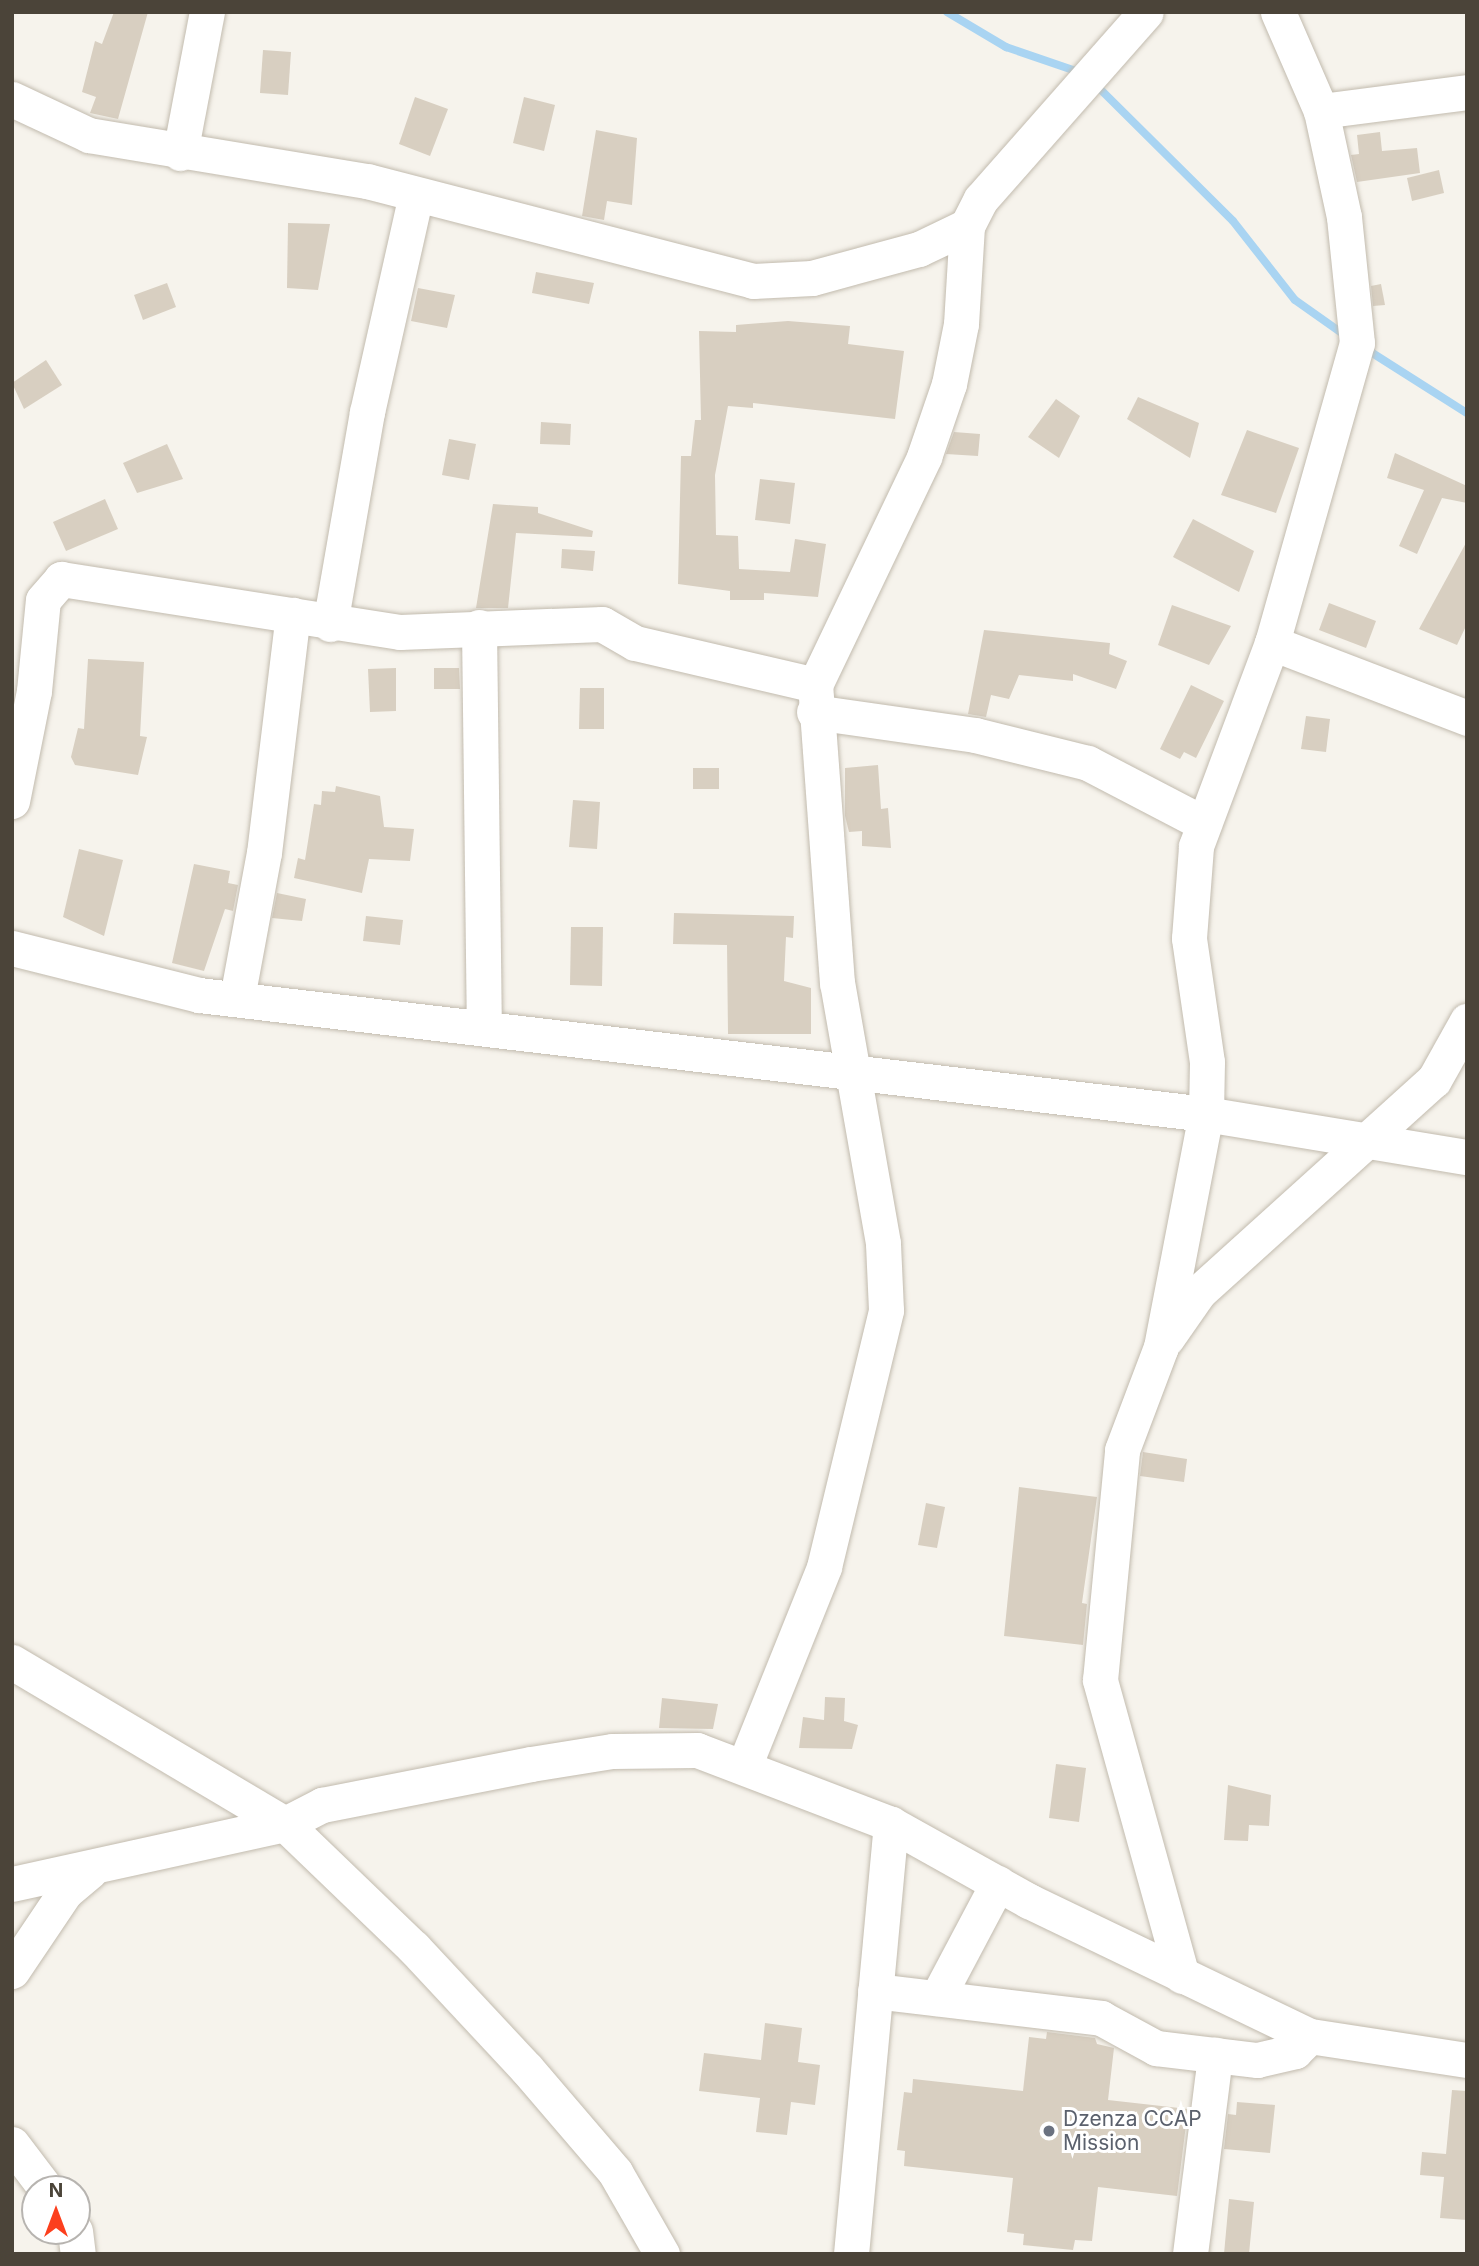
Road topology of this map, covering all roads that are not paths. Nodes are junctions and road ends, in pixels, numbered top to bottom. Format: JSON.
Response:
{"nodes":[{"id":1,"x":206,"y":12,"type":"edge"},
{"id":2,"x":1146,"y":12,"type":"edge"},
{"id":3,"x":1278,"y":12,"type":"edge"},
{"id":4,"x":1467,"y":92,"type":"edge"},
{"id":5,"x":1321,"y":111,"type":"junction"},
{"id":6,"x":20,"y":113,"type":"edge"},
{"id":7,"x":180,"y":153,"type":"junction"},
{"id":8,"x":415,"y":195,"type":"junction"},
{"id":9,"x":967,"y":226,"type":"junction"},
{"id":10,"x":293,"y":615,"type":"junction"},
{"id":11,"x":330,"y":624,"type":"junction"},
{"id":12,"x":479,"y":627,"type":"junction"},
{"id":13,"x":1272,"y":643,"type":"junction"},
{"id":14,"x":815,"y":699,"type":"junction"},
{"id":15,"x":1467,"y":718,"type":"edge"},
{"id":16,"x":12,"y":801,"type":"edge"},
{"id":17,"x":1203,"y":822,"type":"junction"},
{"id":18,"x":12,"y":948,"type":"edge"},
{"id":19,"x":237,"y":998,"type":"junction"},
{"id":20,"x":1467,"y":1021,"type":"edge"},
{"id":21,"x":484,"y":1026,"type":"junction"},
{"id":22,"x":857,"y":1074,"type":"junction"},
{"id":23,"x":1206,"y":1114,"type":"junction"},
{"id":24,"x":1367,"y":1138,"type":"junction"},
{"id":25,"x":1467,"y":1157,"type":"edge"},
{"id":26,"x":1161,"y":1347,"type":"junction"},
{"id":27,"x":12,"y":1662,"type":"edge"},
{"id":28,"x":745,"y":1764,"type":"junction"},
{"id":29,"x":285,"y":1824,"type":"junction"},
{"id":30,"x":891,"y":1824,"type":"junction"},
{"id":31,"x":90,"y":1871,"type":"junction"},
{"id":32,"x":998,"y":1883,"type":"junction"},
{"id":33,"x":12,"y":1884,"type":"edge"},
{"id":34,"x":12,"y":1971,"type":"edge"},
{"id":35,"x":1182,"y":1976,"type":"junction"},
{"id":36,"x":875,"y":1991,"type":"junction"},
{"id":37,"x":937,"y":1997,"type":"junction"},
{"id":38,"x":1310,"y":2035,"type":"junction"},
{"id":39,"x":1215,"y":2055,"type":"junction"},
{"id":40,"x":1467,"y":2060,"type":"edge"},
{"id":41,"x":12,"y":2144,"type":"edge"},
{"id":42,"x":35,"y":2175,"type":"edge"},
{"id":43,"x":662,"y":2254,"type":"edge"},
{"id":44,"x":851,"y":2254,"type":"edge"},
{"id":45,"x":1190,"y":2254,"type":"edge"}],
"edges":[{"from":1,"to":7,"type":"street"},
{"from":2,"to":9,"type":"street"},
{"from":3,"to":5,"type":"street"},
{"from":4,"to":5,"type":"street"},
{"from":5,"to":13,"type":"street"},
{"from":6,"to":7,"type":"street"},
{"from":7,"to":8,"type":"street"},
{"from":8,"to":9,"type":"street"},
{"from":8,"to":11,"type":"street"},
{"from":9,"to":14,"type":"street"},
{"from":10,"to":11,"type":"street"},
{"from":10,"to":16,"type":"street"},
{"from":10,"to":19,"type":"street"},
{"from":11,"to":12,"type":"street"},
{"from":12,"to":14,"type":"street"},
{"from":12,"to":21,"type":"street"},
{"from":13,"to":15,"type":"street"},
{"from":13,"to":17,"type":"street"},
{"from":14,"to":17,"type":"street"},
{"from":14,"to":22,"type":"street"},
{"from":17,"to":23,"type":"street"},
{"from":18,"to":19,"type":"street"},
{"from":19,"to":21,"type":"street"},
{"from":20,"to":24,"type":"street"},
{"from":21,"to":22,"type":"street"},
{"from":22,"to":23,"type":"street"},
{"from":22,"to":28,"type":"street"},
{"from":23,"to":24,"type":"street"},
{"from":23,"to":26,"type":"street"},
{"from":24,"to":25,"type":"street"},
{"from":24,"to":26,"type":"street"},
{"from":26,"to":35,"type":"street"},
{"from":27,"to":29,"type":"street"},
{"from":28,"to":29,"type":"street"},
{"from":28,"to":30,"type":"street"},
{"from":29,"to":31,"type":"street"},
{"from":29,"to":43,"type":"street"},
{"from":30,"to":32,"type":"street"},
{"from":30,"to":36,"type":"street"},
{"from":31,"to":33,"type":"street"},
{"from":31,"to":34,"type":"street"},
{"from":32,"to":35,"type":"street"},
{"from":32,"to":37,"type":"street"},
{"from":35,"to":38,"type":"street"},
{"from":36,"to":37,"type":"street"},
{"from":36,"to":44,"type":"street"},
{"from":37,"to":39,"type":"street"},
{"from":38,"to":39,"type":"street"},
{"from":38,"to":40,"type":"street"},
{"from":39,"to":45,"type":"street"},
{"from":41,"to":42,"type":"street"}]}
